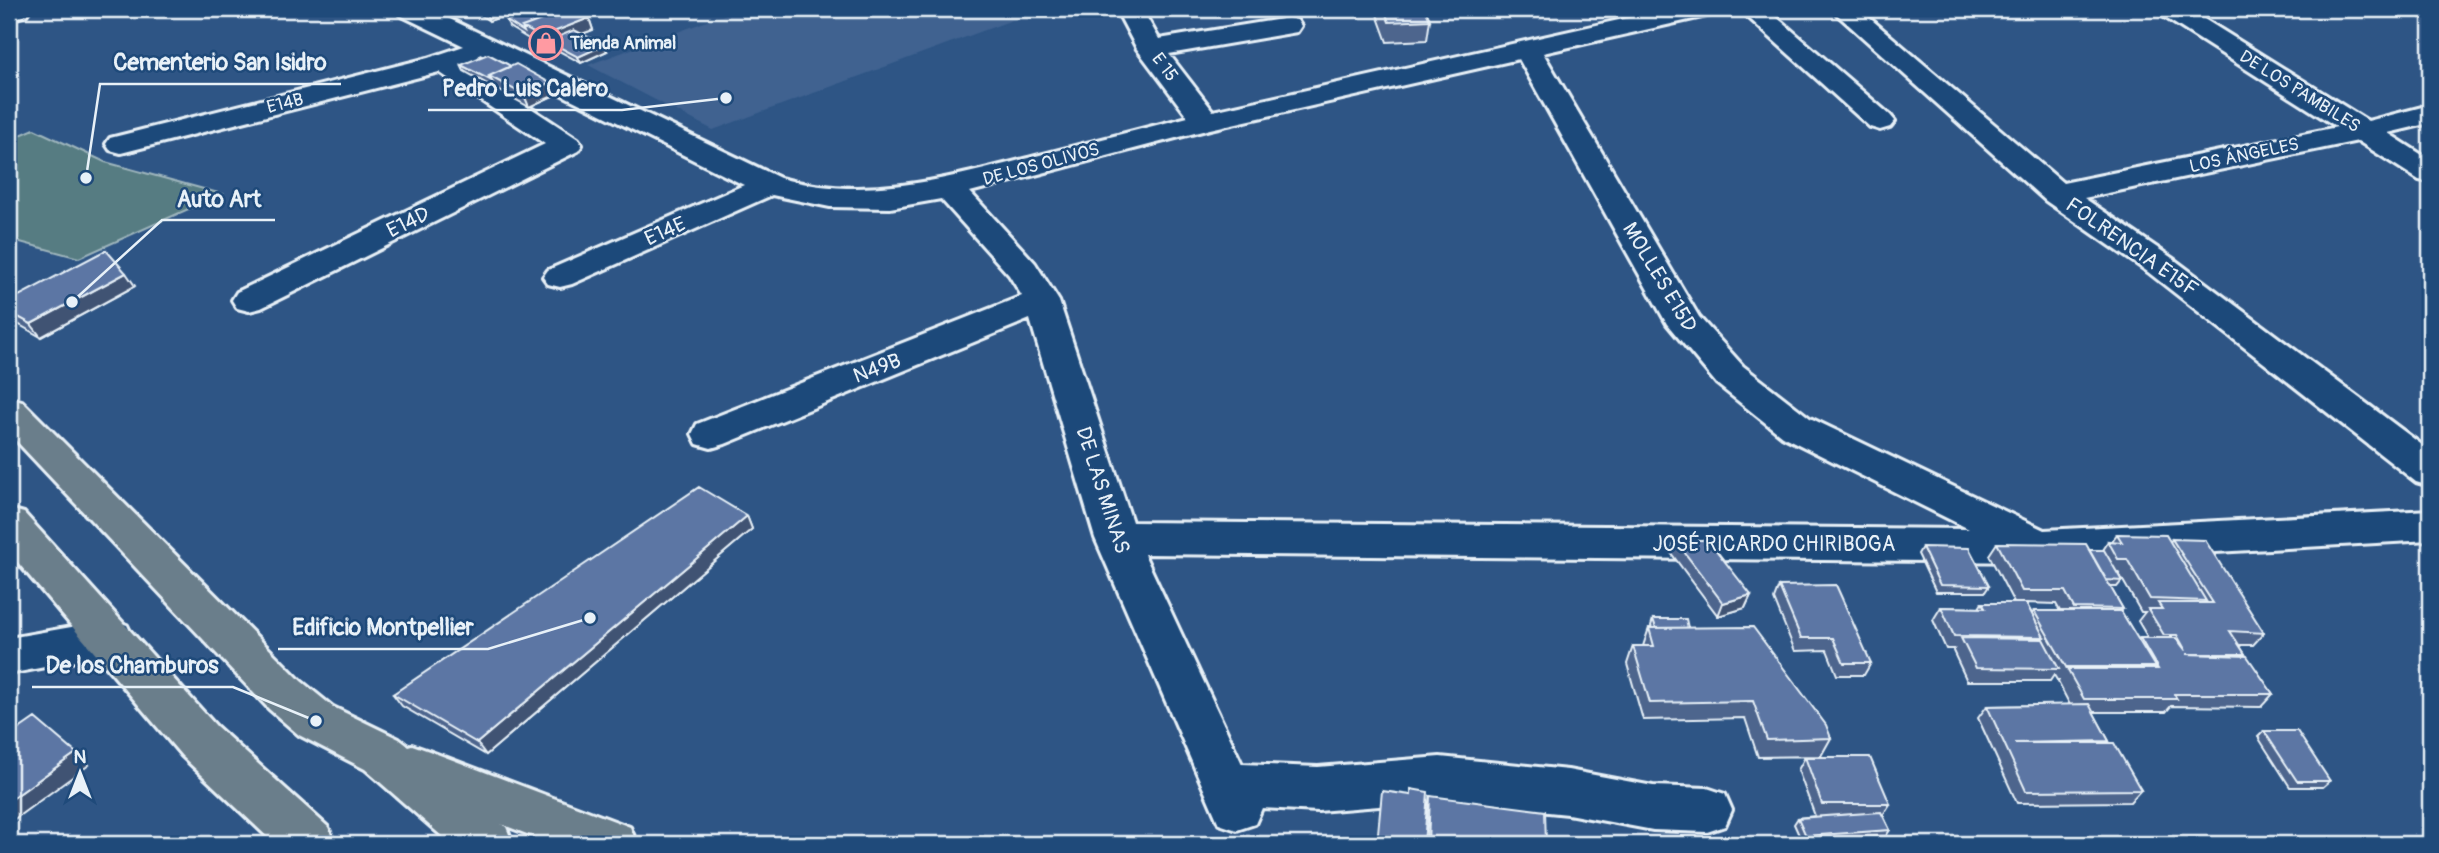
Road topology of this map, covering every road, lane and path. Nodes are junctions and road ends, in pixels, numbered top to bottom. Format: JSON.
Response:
{"nodes":[{"id":1,"x":17,"y":9,"type":"edge"},
{"id":2,"x":1129,"y":9,"type":"edge"},
{"id":3,"x":1702,"y":9,"type":"edge"},
{"id":4,"x":1752,"y":9,"type":"edge"},
{"id":5,"x":1844,"y":9,"type":"edge"},
{"id":6,"x":2170,"y":9,"type":"edge"},
{"id":7,"x":425,"y":11,"type":"edge"},
{"id":8,"x":9,"y":12,"type":"edge"},
{"id":9,"x":1288,"y":26,"type":"dead end"},
{"id":10,"x":488,"y":47,"type":"junction"},
{"id":11,"x":1526,"y":47,"type":"junction"},
{"id":12,"x":1151,"y":49,"type":"junction"},
{"id":13,"x":443,"y":62,"type":"junction"},
{"id":14,"x":2430,"y":114,"type":"edge"},
{"id":15,"x":1206,"y":121,"type":"junction"},
{"id":16,"x":1880,"y":121,"type":"dead end"},
{"id":17,"x":2362,"y":131,"type":"junction"},
{"id":18,"x":121,"y":144,"type":"dead end"},
{"id":19,"x":2430,"y":173,"type":"edge"},
{"id":20,"x":769,"y":185,"type":"junction"},
{"id":21,"x":949,"y":188,"type":"junction"},
{"id":22,"x":2057,"y":194,"type":"junction"},
{"id":23,"x":560,"y":277,"type":"dead end"},
{"id":24,"x":249,"y":300,"type":"dead end"},
{"id":25,"x":1042,"y":301,"type":"junction"},
{"id":26,"x":9,"y":411,"type":"edge"},
{"id":27,"x":711,"y":434,"type":"dead end"},
{"id":28,"x":2430,"y":472,"type":"edge"},
{"id":29,"x":9,"y":524,"type":"edge"},
{"id":30,"x":2430,"y":524,"type":"edge"},
{"id":31,"x":1116,"y":538,"type":"junction"},
{"id":32,"x":2039,"y":546,"type":"junction"},
{"id":33,"x":111,"y":638,"type":"junction"},
{"id":34,"x":9,"y":656,"type":"edge"},
{"id":35,"x":382,"y":754,"type":"junction"},
{"id":36,"x":1707,"y":810,"type":"dead end"},
{"id":37,"x":310,"y":844,"type":"edge"},
{"id":38,"x":488,"y":844,"type":"edge"},
{"id":39,"x":612,"y":844,"type":"edge"}],
"edges":[{"from":1,"to":8,"type":"street"},
{"from":2,"to":12,"type":"street","name":"E 15"},
{"from":3,"to":11,"type":"street","name":"DE LOS OLIVOS"},
{"from":4,"to":16,"type":"street"},
{"from":5,"to":22,"type":"street","name":"FOLRENCIA E15F"},
{"from":6,"to":17,"type":"street","name":"DE LOS PAMBILES"},
{"from":7,"to":10,"type":"street","name":"DE LOS OLIVOS"},
{"from":9,"to":12,"type":"street"},
{"from":10,"to":13,"type":"street","name":"E14B"},
{"from":10,"to":20,"type":"street","name":"DE LOS OLIVOS"},
{"from":11,"to":15,"type":"street","name":"DE LOS OLIVOS"},
{"from":11,"to":32,"type":"street","name":"MOLLES E15D"},
{"from":12,"to":15,"type":"street","name":"E 15"},
{"from":13,"to":18,"type":"street","name":"E14B"},
{"from":13,"to":24,"type":"street","name":"E14D"},
{"from":14,"to":17,"type":"street","name":"LOS ÁNGELES"},
{"from":15,"to":21,"type":"street","name":"DE LOS OLIVOS"},
{"from":17,"to":19,"type":"street","name":"DE LOS PAMBILES"},
{"from":17,"to":22,"type":"street","name":"LOS ÁNGELES"},
{"from":20,"to":21,"type":"street","name":"DE LOS OLIVOS"},
{"from":20,"to":23,"type":"street","name":"E14E"},
{"from":21,"to":25,"type":"street","name":"DE LAS MINAS"},
{"from":22,"to":28,"type":"street","name":"FOLRENCIA E15F"},
{"from":25,"to":27,"type":"street","name":"N49B"},
{"from":25,"to":31,"type":"street","name":"DE LAS MINAS"},
{"from":26,"to":35,"type":"main road"},
{"from":29,"to":33,"type":"main road"},
{"from":30,"to":32,"type":"street","name":"JOSÉ RICARDO CHIRIBOGA"},
{"from":31,"to":32,"type":"street","name":"JOSÉ RICARDO CHIRIBOGA"},
{"from":31,"to":36,"type":"street","name":"DE LAS MINAS"},
{"from":33,"to":34,"type":"street"},
{"from":33,"to":37,"type":"main road"},
{"from":35,"to":38,"type":"main road"},
{"from":35,"to":39,"type":"main road"}]}
